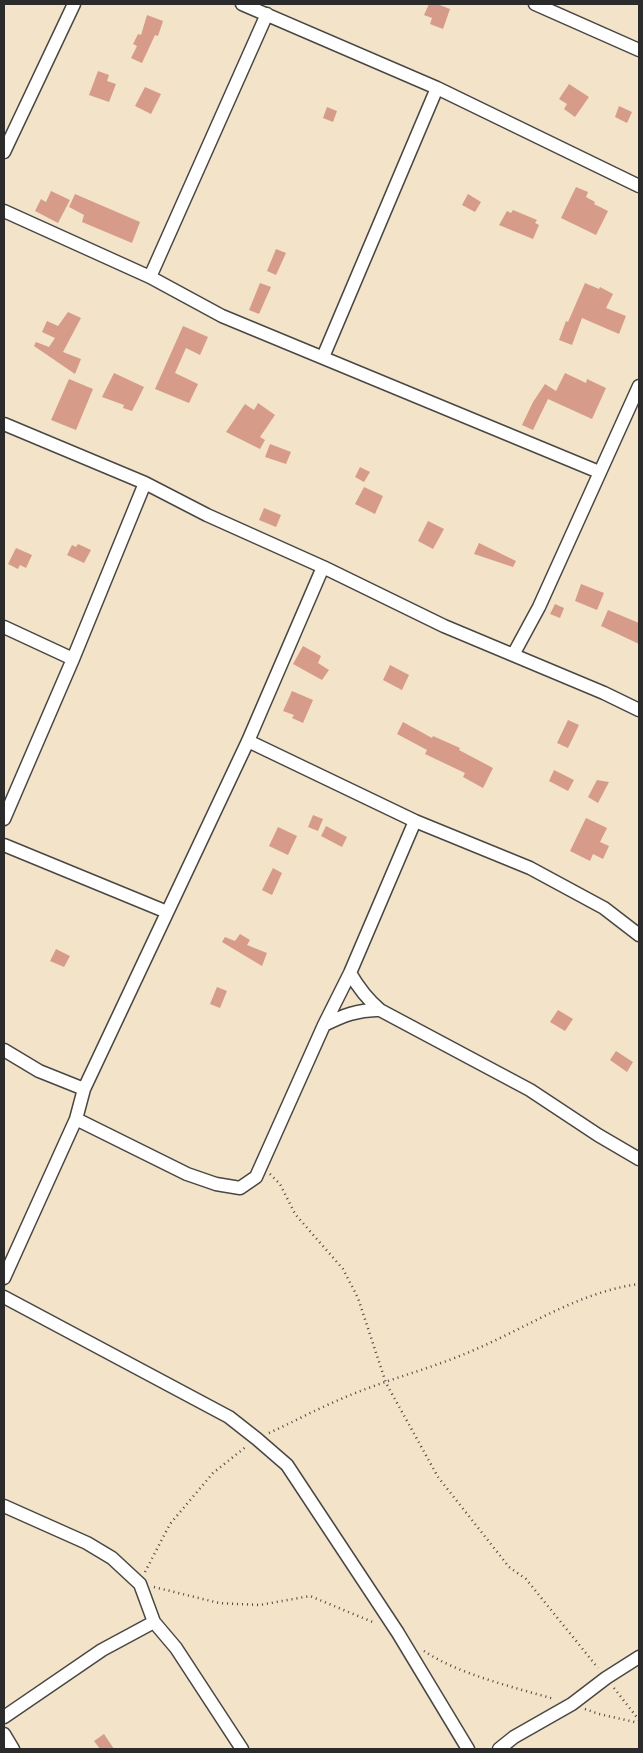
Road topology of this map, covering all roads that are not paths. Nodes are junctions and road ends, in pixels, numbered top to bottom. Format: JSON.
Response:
{"nodes":[{"id":1,"x":74,"y":4,"type":"edge"},
{"id":2,"x":242,"y":4,"type":"edge"},
{"id":3,"x":536,"y":4,"type":"edge"},
{"id":4,"x":267,"y":14,"type":"junction"},
{"id":5,"x":639,"y":50,"type":"edge"},
{"id":6,"x":437,"y":88,"type":"junction"},
{"id":7,"x":4,"y":152,"type":"edge"},
{"id":8,"x":639,"y":186,"type":"edge"},
{"id":9,"x":4,"y":211,"type":"edge"},
{"id":10,"x":150,"y":277,"type":"junction"},
{"id":11,"x":323,"y":357,"type":"junction"},
{"id":12,"x":639,"y":386,"type":"edge"},
{"id":13,"x":4,"y":424,"type":"edge"},
{"id":14,"x":599,"y":472,"type":"junction"},
{"id":15,"x":145,"y":483,"type":"junction"},
{"id":16,"x":323,"y":567,"type":"junction"},
{"id":17,"x":4,"y":627,"type":"edge"},
{"id":18,"x":513,"y":655,"type":"junction"},
{"id":19,"x":73,"y":659,"type":"junction"},
{"id":20,"x":639,"y":710,"type":"edge"},
{"id":21,"x":248,"y":741,"type":"junction"},
{"id":22,"x":4,"y":819,"type":"edge"},
{"id":23,"x":416,"y":821,"type":"junction"},
{"id":24,"x":4,"y":845,"type":"edge"},
{"id":25,"x":167,"y":912,"type":"junction"},
{"id":26,"x":639,"y":935,"type":"edge"},
{"id":27,"x":350,"y":973,"type":"junction"},
{"id":28,"x":380,"y":1010,"type":"junction"},
{"id":29,"x":324,"y":1025,"type":"junction"},
{"id":30,"x":4,"y":1050,"type":"edge"},
{"id":31,"x":84,"y":1089,"type":"junction"},
{"id":32,"x":76,"y":1119,"type":"junction"},
{"id":33,"x":639,"y":1159,"type":"edge"},
{"id":34,"x":4,"y":1278,"type":"edge"},
{"id":35,"x":4,"y":1297,"type":"edge"},
{"id":36,"x":4,"y":1506,"type":"edge"},
{"id":37,"x":154,"y":1622,"type":"junction"},
{"id":38,"x":639,"y":1657,"type":"edge"},
{"id":39,"x":4,"y":1717,"type":"edge"},
{"id":40,"x":4,"y":1734,"type":"edge"},
{"id":41,"x":13,"y":1749,"type":"edge"},
{"id":42,"x":242,"y":1749,"type":"edge"},
{"id":43,"x":468,"y":1749,"type":"edge"},
{"id":44,"x":499,"y":1749,"type":"edge"}],
"edges":[{"from":1,"to":7,"type":"street"},
{"from":2,"to":4,"type":"street"},
{"from":3,"to":5,"type":"street"},
{"from":4,"to":6,"type":"street"},
{"from":4,"to":10,"type":"street"},
{"from":6,"to":8,"type":"street"},
{"from":6,"to":11,"type":"street"},
{"from":9,"to":10,"type":"street"},
{"from":10,"to":11,"type":"street"},
{"from":11,"to":14,"type":"street"},
{"from":12,"to":14,"type":"street"},
{"from":13,"to":15,"type":"street"},
{"from":14,"to":18,"type":"street"},
{"from":15,"to":16,"type":"street"},
{"from":15,"to":19,"type":"street"},
{"from":16,"to":18,"type":"street"},
{"from":16,"to":21,"type":"street"},
{"from":17,"to":19,"type":"street"},
{"from":18,"to":20,"type":"street"},
{"from":19,"to":22,"type":"street"},
{"from":21,"to":23,"type":"street"},
{"from":21,"to":25,"type":"street"},
{"from":23,"to":26,"type":"street"},
{"from":23,"to":27,"type":"street"},
{"from":24,"to":25,"type":"street"},
{"from":25,"to":31,"type":"street"},
{"from":27,"to":28,"type":"street"},
{"from":27,"to":29,"type":"street"},
{"from":28,"to":29,"type":"street"},
{"from":28,"to":33,"type":"street"},
{"from":29,"to":32,"type":"street"},
{"from":30,"to":31,"type":"street"},
{"from":31,"to":32,"type":"street"},
{"from":32,"to":34,"type":"street"},
{"from":35,"to":43,"type":"street"},
{"from":36,"to":37,"type":"street"},
{"from":37,"to":39,"type":"street"},
{"from":37,"to":42,"type":"street"},
{"from":38,"to":44,"type":"street"},
{"from":40,"to":41,"type":"street"}]}
